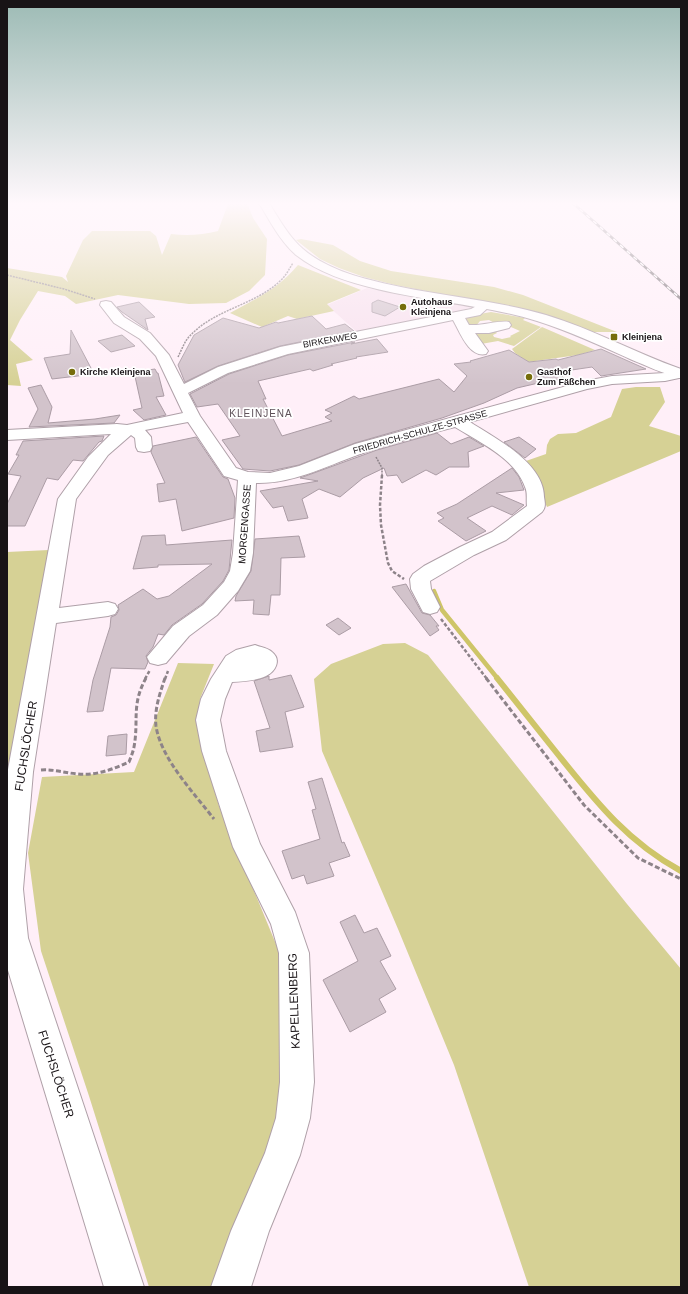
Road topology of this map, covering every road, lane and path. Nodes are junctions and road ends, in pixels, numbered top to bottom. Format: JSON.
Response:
{"nodes":[{"id":1,"x":293,"y":263,"type":"edge"},
{"id":2,"x":318,"y":263,"type":"edge"},
{"id":3,"x":7,"y":275,"type":"edge"},
{"id":4,"x":106,"y":305,"type":"joint"},
{"id":5,"x":484,"y":306,"type":"junction"},
{"id":6,"x":460,"y":322,"type":"junction"},
{"id":7,"x":504,"y":324,"type":"dead end"},
{"id":8,"x":481,"y":351,"type":"dead end"},
{"id":9,"x":171,"y":372,"type":"junction"},
{"id":10,"x":680,"y":374,"type":"edge"},
{"id":11,"x":180,"y":390,"type":"junction"},
{"id":12,"x":192,"y":416,"type":"junction"},
{"id":13,"x":457,"y":421,"type":"junction"},
{"id":14,"x":7,"y":435,"type":"edge"},
{"id":15,"x":135,"y":435,"type":"junction"},
{"id":16,"x":370,"y":446,"type":"junction"},
{"id":17,"x":247,"y":477,"type":"junction"},
{"id":18,"x":420,"y":579,"type":"junction"},
{"id":19,"x":430,"y":607,"type":"joint"},
{"id":20,"x":108,"y":609,"type":"dead end"},
{"id":21,"x":47,"y":617,"type":"junction"},
{"id":22,"x":164,"y":662,"type":"junction"},
{"id":23,"x":225,"y":675,"type":"dead end"},
{"id":24,"x":20,"y":772,"type":"junction"},
{"id":25,"x":215,"y":820,"type":"dead end"},
{"id":26,"x":681,"y":879,"type":"edge"},
{"id":27,"x":119,"y":1285,"type":"edge"},
{"id":28,"x":231,"y":1287,"type":"edge"}],
"edges":[{"from":1,"to":9,"type":"path"},
{"from":2,"to":5,"type":"street"},
{"from":3,"to":4,"type":"path"},
{"from":4,"to":9,"type":"street"},
{"from":5,"to":6,"type":"street","name":"BIRKENWEG"},
{"from":5,"to":10,"type":"street"},
{"from":6,"to":7,"type":"street"},
{"from":6,"to":8,"type":"street"},
{"from":6,"to":11,"type":"street","name":"BIRKENWEG"},
{"from":9,"to":11,"type":"street","name":"FRIEDRICH-SCHULZE-STRASSE"},
{"from":10,"to":13,"type":"street","name":"FRIEDRICH-SCHULZE-STRASSE"},
{"from":11,"to":12,"type":"street","name":"FRIEDRICH-SCHULZE-STRASSE"},
{"from":12,"to":15,"type":"street","name":"FUCHSLÖCHER"},
{"from":12,"to":17,"type":"street","name":"FRIEDRICH-SCHULZE-STRASSE"},
{"from":13,"to":16,"type":"street","name":"FRIEDRICH-SCHULZE-STRASSE"},
{"from":13,"to":18,"type":"street"},
{"from":14,"to":15,"type":"street"},
{"from":15,"to":21,"type":"street","name":"FUCHSLÖCHER"},
{"from":16,"to":17,"type":"street","name":"FRIEDRICH-SCHULZE-STRASSE"},
{"from":16,"to":18,"type":"path"},
{"from":17,"to":22,"type":"street","name":"MORGENGASSE"},
{"from":18,"to":19,"type":"street"},
{"from":19,"to":26,"type":"path"},
{"from":20,"to":21,"type":"street"},
{"from":21,"to":24,"type":"street","name":"FUCHSLÖCHER"},
{"from":22,"to":24,"type":"path"},
{"from":22,"to":25,"type":"path"},
{"from":23,"to":28,"type":"street","name":"KAPELLENBERG"},
{"from":24,"to":27,"type":"street","name":"FUCHSLÖCHER"}]}
